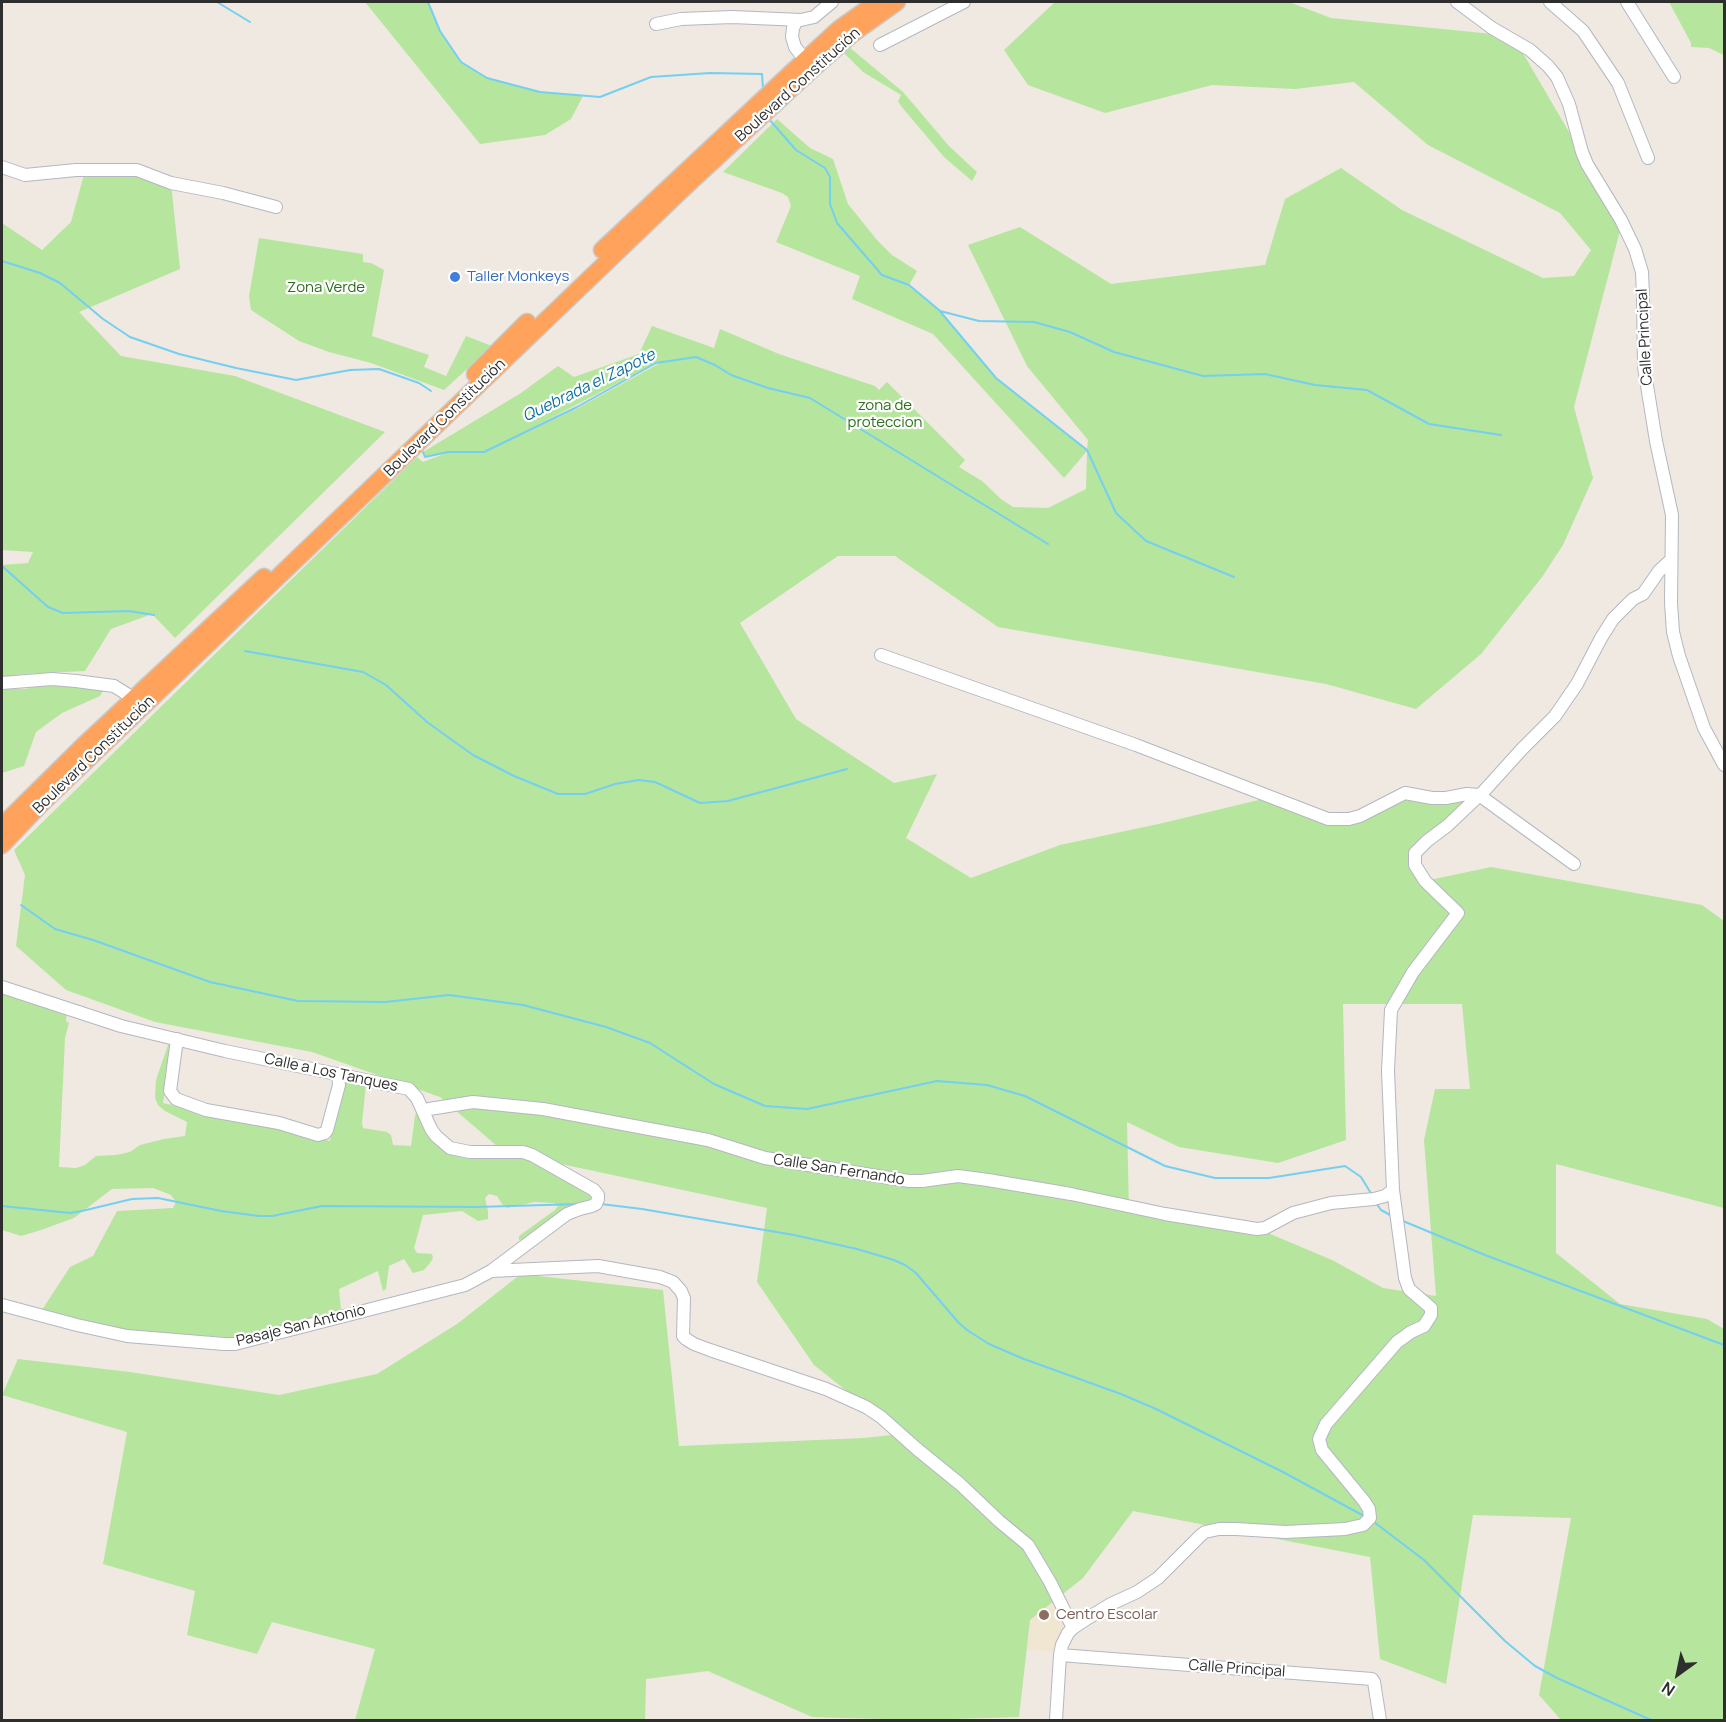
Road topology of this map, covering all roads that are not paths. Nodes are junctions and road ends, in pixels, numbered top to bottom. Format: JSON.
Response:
{"nodes":[{"id":1,"x":832,"y":2,"type":"edge"},
{"id":2,"x":877,"y":2,"type":"edge"},
{"id":3,"x":897,"y":2,"type":"edge"},
{"id":4,"x":964,"y":2,"type":"edge"},
{"id":5,"x":1457,"y":2,"type":"edge"},
{"id":6,"x":1550,"y":2,"type":"edge"},
{"id":7,"x":1627,"y":2,"type":"edge"},
{"id":8,"x":797,"y":20,"type":"junction"},
{"id":9,"x":656,"y":24,"type":"dead end"},
{"id":10,"x":880,"y":45,"type":"dead end"},
{"id":11,"x":805,"y":60,"type":"junction"},
{"id":12,"x":1674,"y":77,"type":"dead end"},
{"id":13,"x":1648,"y":158,"type":"dead end"},
{"id":14,"x":2,"y":166,"type":"edge"},
{"id":15,"x":276,"y":207,"type":"dead end"},
{"id":16,"x":1671,"y":560,"type":"junction"},
{"id":17,"x":881,"y":654,"type":"dead end"},
{"id":18,"x":2,"y":683,"type":"edge"},
{"id":19,"x":133,"y":698,"type":"junction"},
{"id":20,"x":1725,"y":765,"type":"edge"},
{"id":21,"x":1479,"y":795,"type":"junction"},
{"id":22,"x":2,"y":826,"type":"edge"},
{"id":23,"x":2,"y":845,"type":"edge"},
{"id":24,"x":1574,"y":864,"type":"dead end"},
{"id":25,"x":2,"y":987,"type":"edge"},
{"id":26,"x":177,"y":1039,"type":"junction"},
{"id":27,"x":338,"y":1074,"type":"junction"},
{"id":28,"x":423,"y":1110,"type":"junction"},
{"id":29,"x":1393,"y":1190,"type":"junction"},
{"id":30,"x":490,"y":1270,"type":"junction"},
{"id":31,"x":2,"y":1305,"type":"edge"},
{"id":32,"x":1073,"y":1628,"type":"junction"},
{"id":33,"x":1060,"y":1655,"type":"junction"},
{"id":34,"x":1056,"y":1720,"type":"edge"},
{"id":35,"x":1380,"y":1720,"type":"edge"}],
"edges":[{"from":1,"to":8,"type":"street"},
{"from":2,"to":11,"type":"highway","name":"Boulevard Constitución"},
{"from":3,"to":23,"type":"highway","name":"Boulevard Constitución"},
{"from":4,"to":10,"type":"street"},
{"from":5,"to":16,"type":"street","name":"Calle Principal"},
{"from":6,"to":13,"type":"street"},
{"from":7,"to":12,"type":"street"},
{"from":8,"to":9,"type":"street"},
{"from":8,"to":11,"type":"street"},
{"from":11,"to":19,"type":"highway","name":"Boulevard Constitución"},
{"from":14,"to":15,"type":"street"},
{"from":16,"to":20,"type":"street","name":"Calle Principal"},
{"from":16,"to":21,"type":"street"},
{"from":17,"to":21,"type":"street"},
{"from":18,"to":19,"type":"street"},
{"from":19,"to":22,"type":"highway","name":"Boulevard Constitución"},
{"from":21,"to":24,"type":"street"},
{"from":21,"to":29,"type":"street"},
{"from":25,"to":26,"type":"street","name":"Calle a Los Tanques"},
{"from":26,"to":27,"type":"street","name":"Calle a Los Tanques"},
{"from":26,"to":27,"type":"street"},
{"from":27,"to":28,"type":"street","name":"Calle a Los Tanques"},
{"from":28,"to":29,"type":"street","name":"Calle San Fernando"},
{"from":28,"to":30,"type":"street","name":"Calle a Los Tanques"},
{"from":29,"to":32,"type":"street"},
{"from":30,"to":31,"type":"street","name":"Pasaje San Antonio"},
{"from":30,"to":32,"type":"street"},
{"from":32,"to":33,"type":"street"},
{"from":33,"to":34,"type":"street"},
{"from":33,"to":35,"type":"street","name":"Calle Principal"}]}
